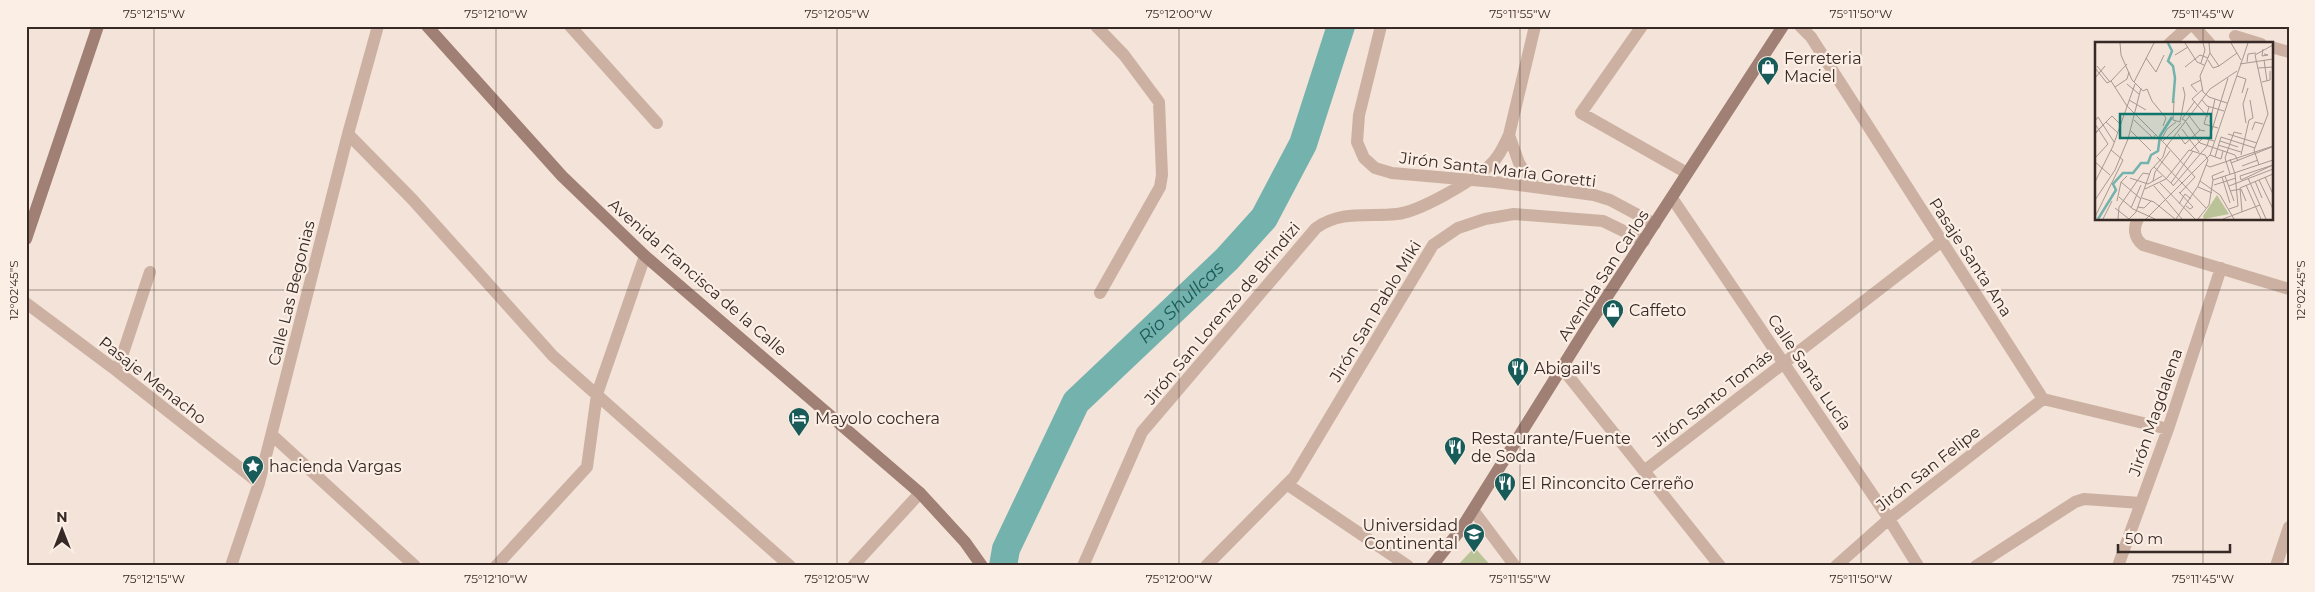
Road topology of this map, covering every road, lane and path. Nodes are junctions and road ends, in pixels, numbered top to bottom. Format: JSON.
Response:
{"nodes":[{"id":1,"x":98,"y":26,"type":"edge"},
{"id":2,"x":378,"y":26,"type":"edge"},
{"id":3,"x":428,"y":26,"type":"edge"},
{"id":4,"x":570,"y":26,"type":"edge"},
{"id":5,"x":1096,"y":26,"type":"edge"},
{"id":6,"x":1381,"y":26,"type":"edge"},
{"id":7,"x":1535,"y":26,"type":"edge"},
{"id":8,"x":1642,"y":26,"type":"edge"},
{"id":9,"x":1783,"y":26,"type":"edge"},
{"id":10,"x":1800,"y":26,"type":"edge"},
{"id":11,"x":2189,"y":26,"type":"edge"},
{"id":12,"x":2194,"y":26,"type":"edge"},
{"id":13,"x":2236,"y":35,"type":"edge"},
{"id":14,"x":2172,"y":42,"type":"edge"},
{"id":15,"x":2208,"y":42,"type":"edge"},
{"id":16,"x":2255,"y":42,"type":"edge"},
{"id":17,"x":2272,"y":47,"type":"edge"},
{"id":18,"x":2289,"y":52,"type":"edge"},
{"id":19,"x":657,"y":123,"type":"dead end"},
{"id":20,"x":348,"y":134,"type":"junction"},
{"id":21,"x":1509,"y":136,"type":"junction"},
{"id":22,"x":1687,"y":174,"type":"junction"},
{"id":23,"x":1469,"y":180,"type":"junction"},
{"id":24,"x":1535,"y":187,"type":"junction"},
{"id":25,"x":1672,"y":198,"type":"junction"},
{"id":26,"x":1655,"y":224,"type":"junction"},
{"id":27,"x":2136,"y":225,"type":"edge"},
{"id":28,"x":26,"y":239,"type":"edge"},
{"id":29,"x":1644,"y":241,"type":"junction"},
{"id":30,"x":1942,"y":241,"type":"junction"},
{"id":31,"x":645,"y":256,"type":"junction"},
{"id":32,"x":2221,"y":268,"type":"junction"},
{"id":33,"x":150,"y":272,"type":"dead end"},
{"id":34,"x":2289,"y":289,"type":"edge"},
{"id":35,"x":1100,"y":293,"type":"dead end"},
{"id":36,"x":26,"y":303,"type":"edge"},
{"id":37,"x":1784,"y":363,"type":"junction"},
{"id":38,"x":1562,"y":368,"type":"junction"},
{"id":39,"x":117,"y":371,"type":"junction"},
{"id":40,"x":597,"y":394,"type":"junction"},
{"id":41,"x":2043,"y":399,"type":"junction"},
{"id":42,"x":2168,"y":430,"type":"junction"},
{"id":43,"x":272,"y":435,"type":"junction"},
{"id":44,"x":1644,"y":471,"type":"junction"},
{"id":45,"x":259,"y":483,"type":"junction"},
{"id":46,"x":1288,"y":485,"type":"junction"},
{"id":47,"x":920,"y":493,"type":"junction"},
{"id":48,"x":2141,"y":503,"type":"junction"},
{"id":49,"x":1472,"y":510,"type":"junction"},
{"id":50,"x":1889,"y":519,"type":"junction"},
{"id":51,"x":2289,"y":527,"type":"edge"},
{"id":52,"x":231,"y":566,"type":"edge"},
{"id":53,"x":415,"y":566,"type":"edge"},
{"id":54,"x":496,"y":566,"type":"edge"},
{"id":55,"x":790,"y":566,"type":"edge"},
{"id":56,"x":853,"y":566,"type":"edge"},
{"id":57,"x":982,"y":566,"type":"edge"},
{"id":58,"x":1083,"y":566,"type":"edge"},
{"id":59,"x":1206,"y":566,"type":"edge"},
{"id":60,"x":1408,"y":566,"type":"edge"},
{"id":61,"x":1432,"y":566,"type":"edge"},
{"id":62,"x":1515,"y":566,"type":"edge"},
{"id":63,"x":1720,"y":566,"type":"edge"},
{"id":64,"x":1836,"y":566,"type":"edge"},
{"id":65,"x":1918,"y":566,"type":"edge"},
{"id":66,"x":1976,"y":566,"type":"edge"},
{"id":67,"x":2118,"y":566,"type":"edge"},
{"id":68,"x":2276,"y":566,"type":"edge"}],
"edges":[{"from":1,"to":28,"type":"main road"},
{"from":2,"to":20,"type":"street","name":"Calle Las Begonias"},
{"from":3,"to":31,"type":"main road","name":"Avenida Francisca de la Calle"},
{"from":4,"to":19,"type":"street"},
{"from":5,"to":35,"type":"street"},
{"from":6,"to":23,"type":"street","name":"Jirón Santa María Goretti"},
{"from":7,"to":21,"type":"street","name":"Jirón San Lorenzo de Brindizi"},
{"from":8,"to":22,"type":"street"},
{"from":9,"to":22,"type":"main road","name":"Avenida San Carlos"},
{"from":10,"to":30,"type":"street","name":"Pasaje Santa Ana"},
{"from":11,"to":14,"type":"street"},
{"from":12,"to":15,"type":"street"},
{"from":13,"to":16,"type":"street"},
{"from":17,"to":18,"type":"street"},
{"from":20,"to":40,"type":"street"},
{"from":20,"to":43,"type":"street","name":"Calle Las Begonias"},
{"from":21,"to":23,"type":"street","name":"Jirón San Lorenzo de Brindizi"},
{"from":21,"to":24,"type":"street"},
{"from":22,"to":25,"type":"main road","name":"Avenida San Carlos"},
{"from":23,"to":24,"type":"street","name":"Jirón Santa María Goretti"},
{"from":23,"to":58,"type":"street","name":"Jirón San Lorenzo de Brindizi"},
{"from":24,"to":26,"type":"street","name":"Jirón Santa María Goretti"},
{"from":25,"to":26,"type":"main road","name":"Avenida San Carlos"},
{"from":25,"to":37,"type":"street","name":"Calle Santa Lucía"},
{"from":26,"to":29,"type":"main road","name":"Avenida San Carlos"},
{"from":27,"to":32,"type":"street"},
{"from":29,"to":38,"type":"main road","name":"Avenida San Carlos"},
{"from":29,"to":46,"type":"street","name":"Jirón San Pablo Miki"},
{"from":30,"to":37,"type":"street","name":"Jirón Santo Tomás"},
{"from":30,"to":41,"type":"street","name":"Pasaje Santa Ana"},
{"from":31,"to":40,"type":"street"},
{"from":31,"to":47,"type":"main road","name":"Avenida Francisca de la Calle"},
{"from":32,"to":34,"type":"street"},
{"from":32,"to":42,"type":"street","name":"Jirón Magdalena"},
{"from":33,"to":39,"type":"street"},
{"from":36,"to":39,"type":"street","name":"Pasaje Menacho"},
{"from":37,"to":44,"type":"street","name":"Jirón Santo Tomás"},
{"from":37,"to":50,"type":"street","name":"Calle Santa Lucía"},
{"from":38,"to":44,"type":"street"},
{"from":38,"to":49,"type":"main road","name":"Avenida San Carlos"},
{"from":39,"to":45,"type":"street","name":"Pasaje Menacho"},
{"from":40,"to":54,"type":"street"},
{"from":40,"to":55,"type":"street"},
{"from":41,"to":42,"type":"street"},
{"from":41,"to":50,"type":"street","name":"Jirón San Felipe"},
{"from":42,"to":48,"type":"street","name":"Jirón Magdalena"},
{"from":43,"to":45,"type":"street","name":"Calle Las Begonias"},
{"from":43,"to":53,"type":"street"},
{"from":44,"to":63,"type":"street"},
{"from":45,"to":52,"type":"street","name":"Calle Las Begonias"},
{"from":46,"to":59,"type":"street","name":"Jirón San Pablo Miki"},
{"from":46,"to":60,"type":"street"},
{"from":47,"to":56,"type":"street"},
{"from":47,"to":57,"type":"main road","name":"Avenida Francisca de la Calle"},
{"from":48,"to":66,"type":"street"},
{"from":48,"to":67,"type":"street","name":"Jirón Magdalena"},
{"from":49,"to":61,"type":"main road","name":"Avenida San Carlos"},
{"from":49,"to":62,"type":"street"},
{"from":50,"to":64,"type":"street","name":"Jirón San Felipe"},
{"from":50,"to":65,"type":"street","name":"Calle Santa Lucía"},
{"from":51,"to":68,"type":"street"}]}
